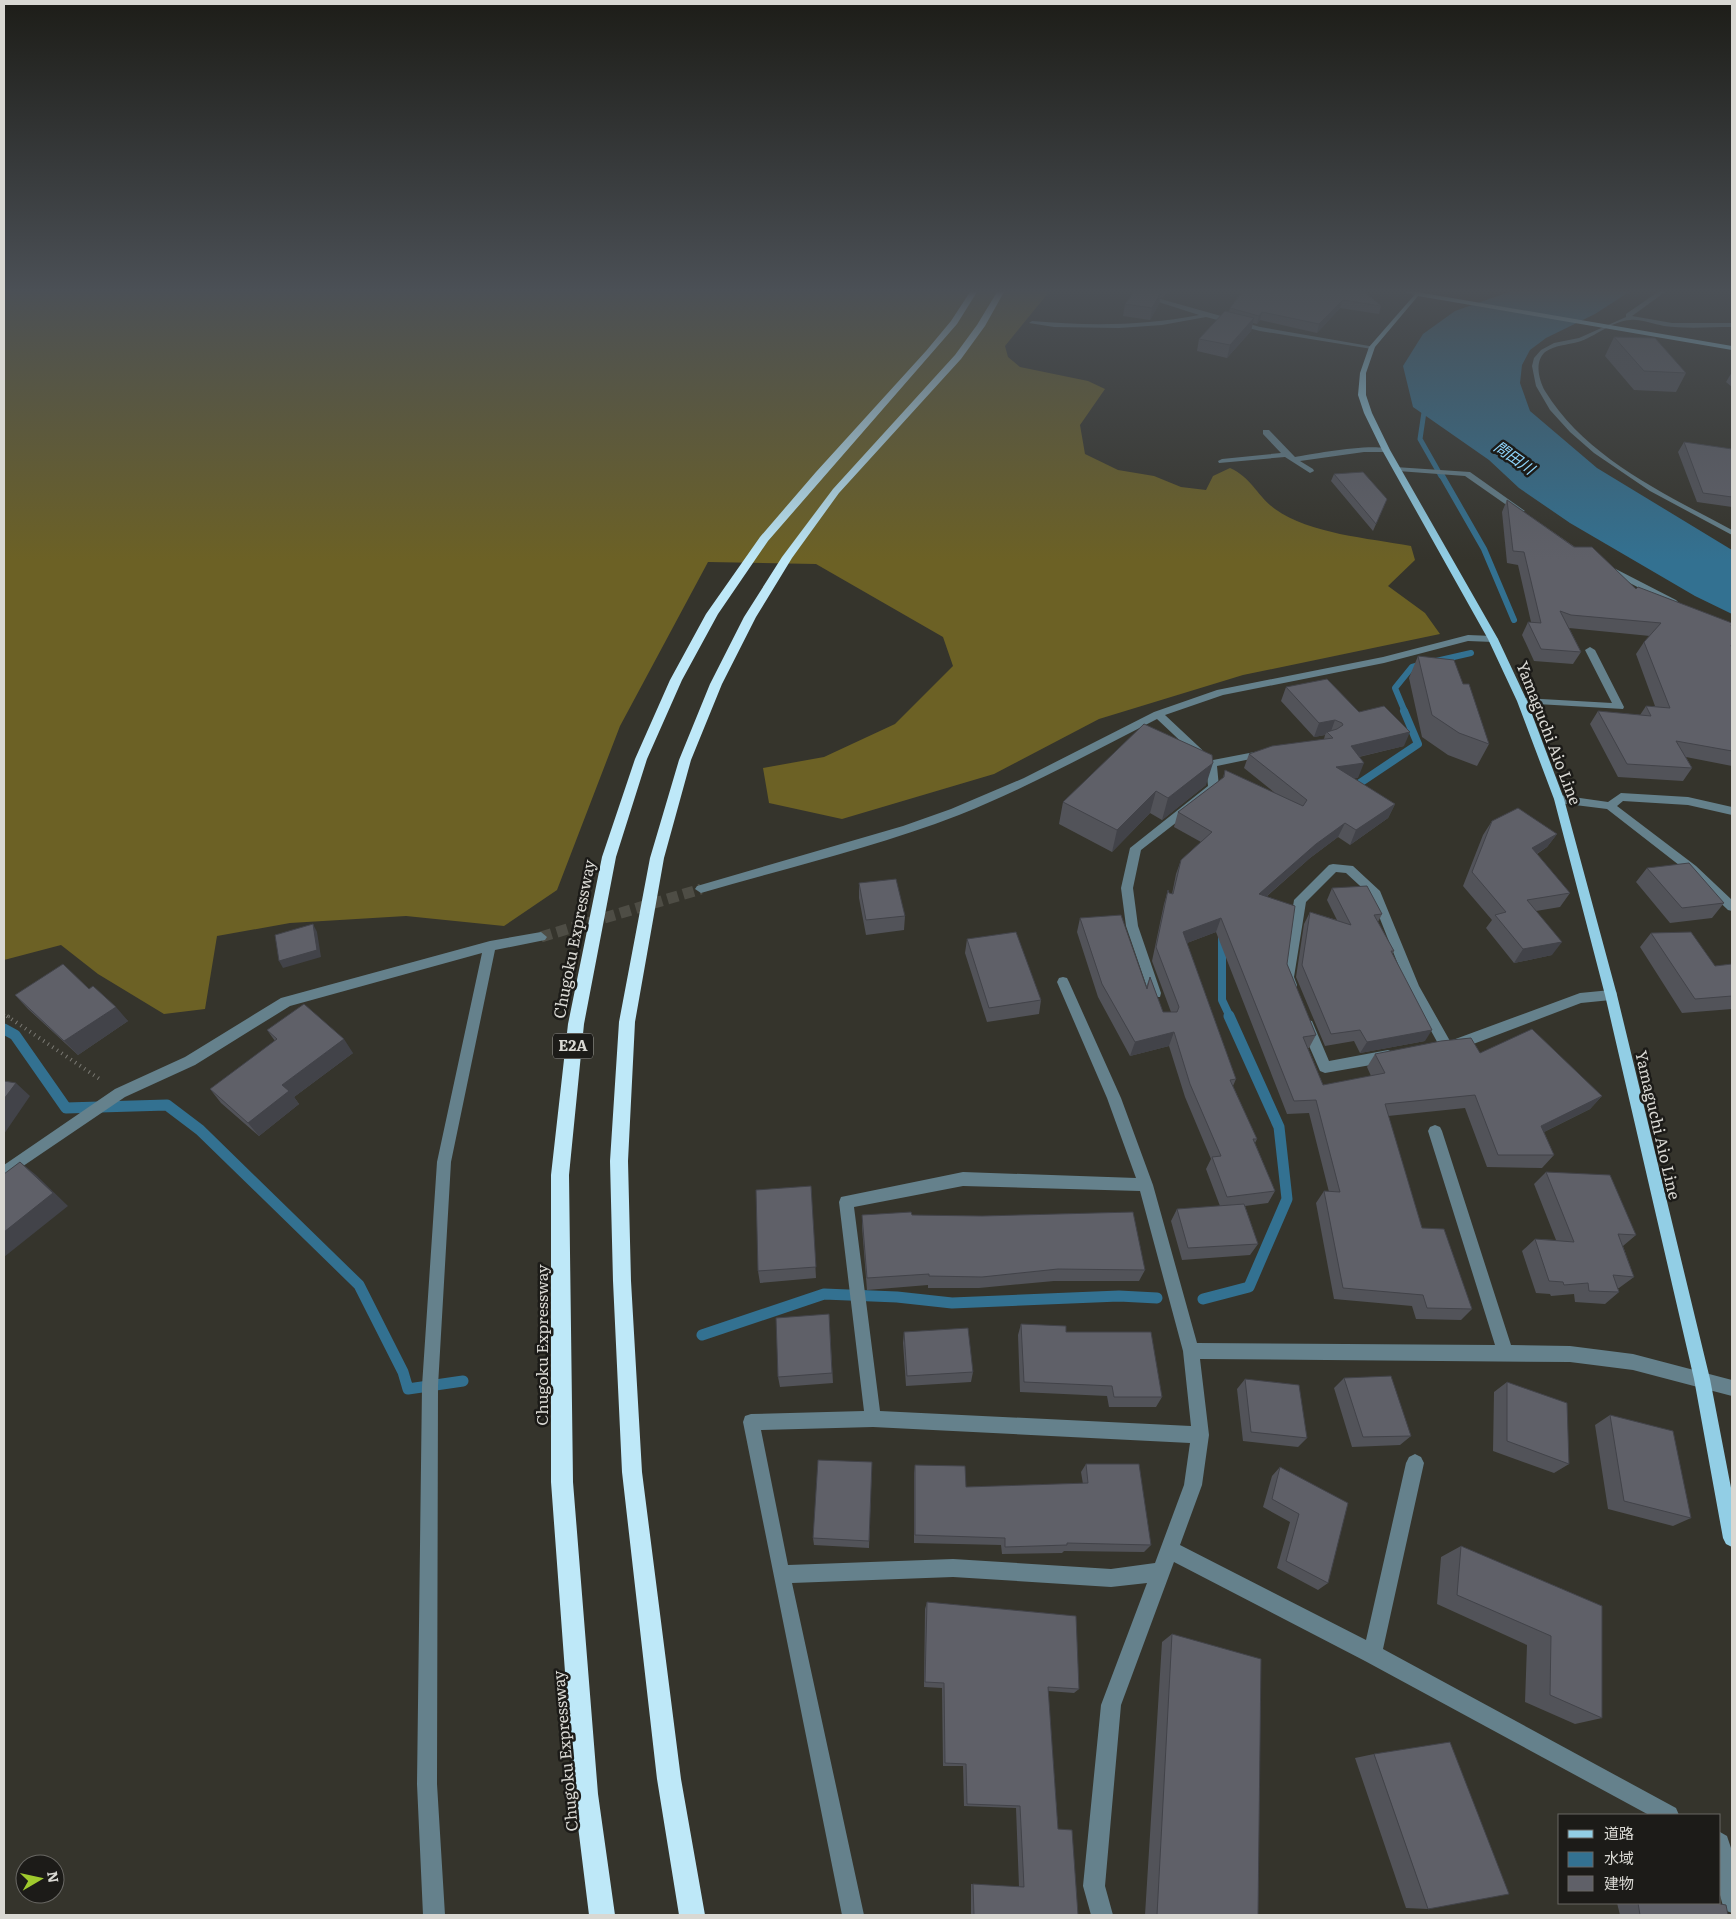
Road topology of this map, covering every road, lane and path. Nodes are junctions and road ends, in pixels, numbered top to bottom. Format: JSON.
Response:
{"nodes":[{"id":1,"x":904,"y":382,"type":"edge"},
{"id":2,"x":936,"y":382,"type":"edge"},
{"id":3,"x":1363,"y":382,"type":"edge"},
{"id":4,"x":1537,"y":382,"type":"edge"},
{"id":5,"x":1266,"y":432,"type":"dead end"},
{"id":6,"x":1386,"y":450,"type":"junction"},
{"id":7,"x":1287,"y":455,"type":"junction"},
{"id":8,"x":1295,"y":459,"type":"junction"},
{"id":9,"x":1222,"y":462,"type":"dead end"},
{"id":10,"x":1398,"y":470,"type":"junction"},
{"id":11,"x":1310,"y":471,"type":"dead end"},
{"id":12,"x":1532,"y":518,"type":"edge"},
{"id":13,"x":1732,"y":533,"type":"edge"},
{"id":14,"x":1597,"y":561,"type":"edge"},
{"id":15,"x":1680,"y":606,"type":"edge"},
{"id":16,"x":1493,"y":639,"type":"junction"},
{"id":17,"x":1590,"y":650,"type":"dead end"},
{"id":18,"x":1522,"y":701,"type":"junction"},
{"id":19,"x":1158,"y":714,"type":"junction"},
{"id":20,"x":1275,"y":751,"type":"edge"},
{"id":21,"x":1211,"y":764,"type":"junction"},
{"id":22,"x":1559,"y":799,"type":"junction"},
{"id":23,"x":1610,"y":806,"type":"junction"},
{"id":24,"x":1732,"y":811,"type":"edge"},
{"id":25,"x":701,"y":889,"type":"tunnel mouth"},
{"id":26,"x":1732,"y":907,"type":"edge"},
{"id":27,"x":541,"y":937,"type":"tunnel mouth"},
{"id":28,"x":490,"y":946,"type":"junction"},
{"id":29,"x":1063,"y":982,"type":"dead end"},
{"id":30,"x":1296,"y":995,"type":"edge"},
{"id":31,"x":1611,"y":995,"type":"junction"},
{"id":32,"x":1158,"y":1003,"type":"edge"},
{"id":33,"x":1303,"y":1013,"type":"edge"},
{"id":34,"x":4,"y":1015,"type":"edge"},
{"id":35,"x":1446,"y":1045,"type":"junction"},
{"id":36,"x":1428,"y":1048,"type":"edge"},
{"id":37,"x":1400,"y":1054,"type":"edge"},
{"id":38,"x":120,"y":1093,"type":"junction"},
{"id":39,"x":1435,"y":1131,"type":"dead end"},
{"id":40,"x":4,"y":1173,"type":"edge"},
{"id":41,"x":1146,"y":1185,"type":"junction"},
{"id":42,"x":1191,"y":1351,"type":"junction"},
{"id":43,"x":1506,"y":1354,"type":"junction"},
{"id":44,"x":1702,"y":1379,"type":"junction"},
{"id":45,"x":1732,"y":1388,"type":"edge"},
{"id":46,"x":873,"y":1419,"type":"junction"},
{"id":47,"x":1200,"y":1435,"type":"junction"},
{"id":48,"x":1415,"y":1463,"type":"dead end"},
{"id":49,"x":1732,"y":1538,"type":"edge"},
{"id":50,"x":1168,"y":1549,"type":"junction"},
{"id":51,"x":1159,"y":1572,"type":"junction"},
{"id":52,"x":781,"y":1574,"type":"junction"},
{"id":53,"x":1372,"y":1654,"type":"junction"},
{"id":54,"x":1667,"y":1814,"type":"edge"},
{"id":55,"x":1721,"y":1848,"type":"edge"},
{"id":56,"x":1732,"y":1902,"type":"edge"},
{"id":57,"x":434,"y":1915,"type":"edge"},
{"id":58,"x":602,"y":1915,"type":"edge"},
{"id":59,"x":692,"y":1915,"type":"edge"},
{"id":60,"x":853,"y":1915,"type":"edge"},
{"id":61,"x":1102,"y":1915,"type":"edge"}],
"edges":[{"from":1,"to":58,"type":"highway","name":"Chugoku Expressway","number":"E2A"},
{"from":2,"to":59,"type":"highway"},
{"from":3,"to":6,"type":"main road","name":"Yamaguchi Aio Line"},
{"from":4,"to":13,"type":"street"},
{"from":5,"to":7,"type":"street"},
{"from":6,"to":8,"type":"street"},
{"from":6,"to":10,"type":"main road","name":"Yamaguchi Aio Line"},
{"from":7,"to":8,"type":"street"},
{"from":7,"to":9,"type":"street"},
{"from":8,"to":11,"type":"street"},
{"from":10,"to":12,"type":"street"},
{"from":10,"to":16,"type":"main road","name":"Yamaguchi Aio Line"},
{"from":14,"to":15,"type":"street"},
{"from":16,"to":18,"type":"main road","name":"Yamaguchi Aio Line"},
{"from":16,"to":19,"type":"street"},
{"from":17,"to":18,"type":"street"},
{"from":18,"to":22,"type":"main road","name":"Yamaguchi Aio Line"},
{"from":19,"to":21,"type":"street"},
{"from":19,"to":25,"type":"street"},
{"from":20,"to":21,"type":"street"},
{"from":21,"to":32,"type":"street"},
{"from":22,"to":23,"type":"street"},
{"from":22,"to":31,"type":"main road","name":"Yamaguchi Aio Line"},
{"from":23,"to":24,"type":"street"},
{"from":23,"to":26,"type":"street"},
{"from":27,"to":28,"type":"street"},
{"from":28,"to":38,"type":"street"},
{"from":28,"to":57,"type":"street"},
{"from":29,"to":41,"type":"street"},
{"from":30,"to":35,"type":"street"},
{"from":31,"to":35,"type":"street"},
{"from":31,"to":44,"type":"main road","name":"Yamaguchi Aio Line"},
{"from":33,"to":37,"type":"street"},
{"from":34,"to":38,"type":"path"},
{"from":35,"to":36,"type":"street"},
{"from":38,"to":40,"type":"street"},
{"from":39,"to":43,"type":"street"},
{"from":41,"to":42,"type":"street"},
{"from":41,"to":46,"type":"street"},
{"from":42,"to":43,"type":"street"},
{"from":42,"to":47,"type":"street"},
{"from":43,"to":44,"type":"street"},
{"from":44,"to":45,"type":"street"},
{"from":44,"to":49,"type":"main road","name":"Yamaguchi Aio Line"},
{"from":46,"to":47,"type":"street"},
{"from":46,"to":52,"type":"street"},
{"from":47,"to":50,"type":"street"},
{"from":48,"to":53,"type":"street"},
{"from":50,"to":51,"type":"street"},
{"from":50,"to":53,"type":"street"},
{"from":51,"to":52,"type":"street"},
{"from":51,"to":61,"type":"street"},
{"from":52,"to":60,"type":"street"},
{"from":53,"to":54,"type":"street"},
{"from":55,"to":56,"type":"street"}]}
